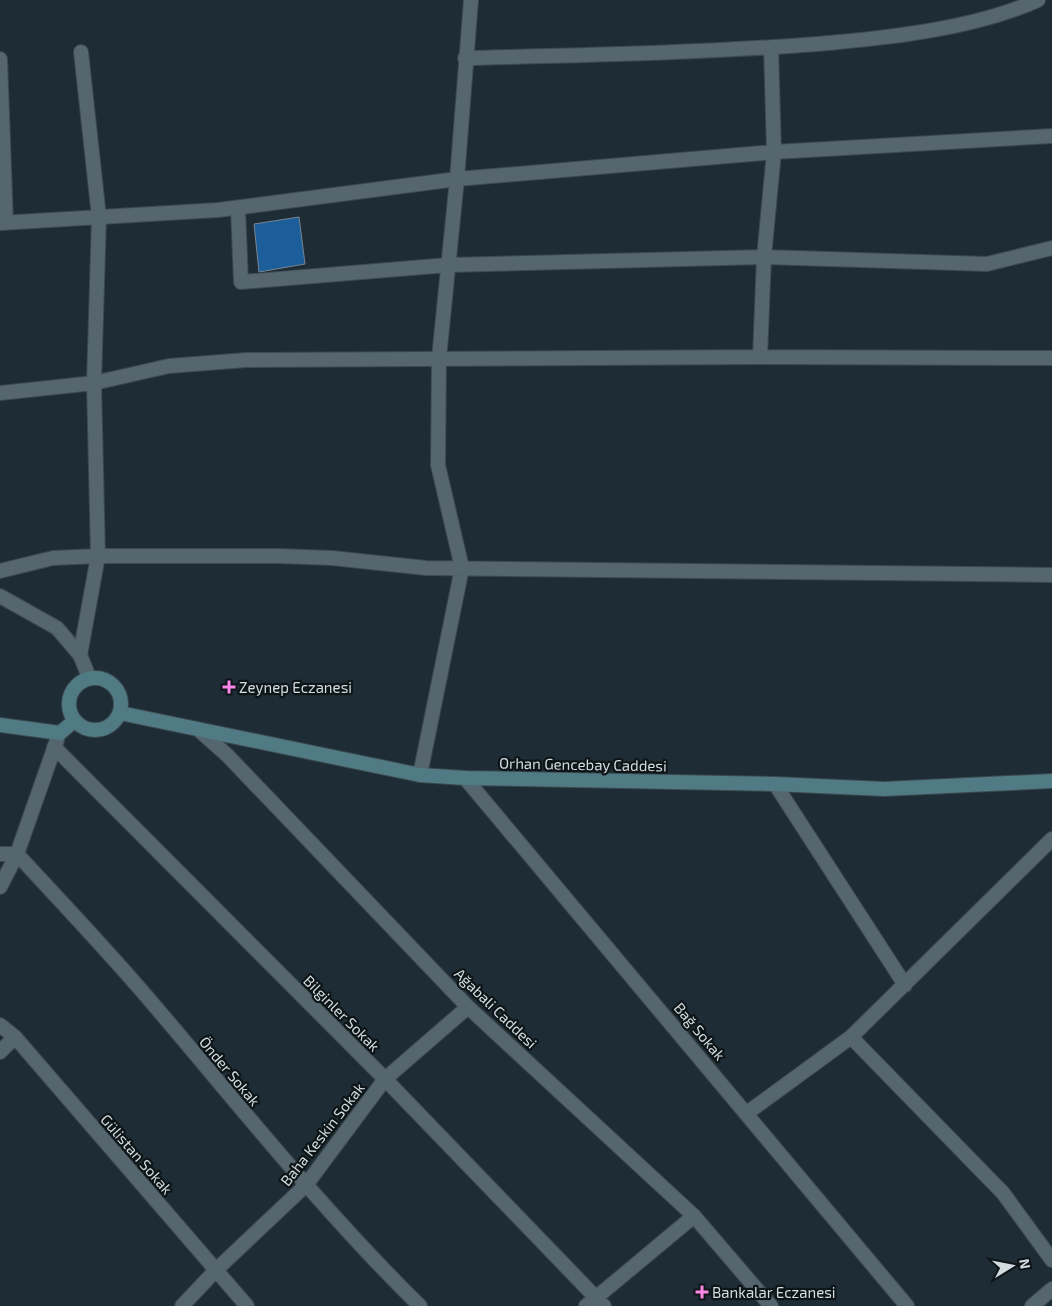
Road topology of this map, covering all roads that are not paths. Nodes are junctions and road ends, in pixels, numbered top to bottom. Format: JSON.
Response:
{"nodes":[{"id":1,"x":470,"y":0,"type":"edge"},
{"id":2,"x":1038,"y":0,"type":"edge"},
{"id":3,"x":771,"y":48,"type":"junction"},
{"id":4,"x":81,"y":52,"type":"dead end"},
{"id":5,"x":465,"y":58,"type":"junction"},
{"id":6,"x":0,"y":59,"type":"edge"},
{"id":7,"x":1052,"y":136,"type":"edge"},
{"id":8,"x":774,"y":152,"type":"junction"},
{"id":9,"x":458,"y":179,"type":"junction"},
{"id":10,"x":238,"y":208,"type":"junction"},
{"id":11,"x":99,"y":217,"type":"junction"},
{"id":12,"x":3,"y":223,"type":"edge"},
{"id":13,"x":1052,"y":248,"type":"edge"},
{"id":14,"x":764,"y":257,"type":"junction"},
{"id":15,"x":448,"y":265,"type":"junction"},
{"id":16,"x":760,"y":356,"type":"junction"},
{"id":17,"x":439,"y":358,"type":"junction"},
{"id":18,"x":1052,"y":358,"type":"edge"},
{"id":19,"x":94,"y":383,"type":"junction"},
{"id":20,"x":0,"y":393,"type":"edge"},
{"id":21,"x":98,"y":556,"type":"junction"},
{"id":22,"x":462,"y":568,"type":"junction"},
{"id":23,"x":0,"y":571,"type":"edge"},
{"id":24,"x":1052,"y":575,"type":"edge"},
{"id":25,"x":0,"y":596,"type":"edge"},
{"id":26,"x":80,"y":655,"type":"junction"},
{"id":27,"x":89,"y":677,"type":"junction"},
{"id":28,"x":120,"y":713,"type":"junction"},
{"id":29,"x":74,"y":721,"type":"junction"},
{"id":30,"x":0,"y":725,"type":"edge"},
{"id":31,"x":200,"y":730,"type":"junction"},
{"id":32,"x":60,"y":733,"type":"junction"},
{"id":33,"x":54,"y":747,"type":"junction"},
{"id":34,"x":420,"y":775,"type":"junction"},
{"id":35,"x":465,"y":778,"type":"junction"},
{"id":36,"x":1052,"y":781,"type":"edge"},
{"id":37,"x":775,"y":784,"type":"junction"},
{"id":38,"x":1052,"y":839,"type":"edge"},
{"id":39,"x":0,"y":854,"type":"edge"},
{"id":40,"x":17,"y":854,"type":"junction"},
{"id":41,"x":0,"y":887,"type":"edge"},
{"id":42,"x":905,"y":985,"type":"junction"},
{"id":43,"x":468,"y":1007,"type":"junction"},
{"id":44,"x":0,"y":1025,"type":"edge"},
{"id":45,"x":851,"y":1037,"type":"junction"},
{"id":46,"x":15,"y":1038,"type":"junction"},
{"id":47,"x":0,"y":1052,"type":"edge"},
{"id":48,"x":385,"y":1079,"type":"junction"},
{"id":49,"x":747,"y":1113,"type":"junction"},
{"id":50,"x":306,"y":1185,"type":"junction"},
{"id":51,"x":694,"y":1216,"type":"junction"},
{"id":52,"x":1052,"y":1260,"type":"edge"},
{"id":53,"x":216,"y":1270,"type":"junction"},
{"id":54,"x":1052,"y":1289,"type":"edge"},
{"id":55,"x":596,"y":1303,"type":"edge"},
{"id":56,"x":182,"y":1306,"type":"edge"},
{"id":57,"x":247,"y":1306,"type":"edge"},
{"id":58,"x":420,"y":1306,"type":"edge"},
{"id":59,"x":771,"y":1306,"type":"edge"},
{"id":60,"x":907,"y":1306,"type":"edge"},
{"id":61,"x":1032,"y":1306,"type":"edge"}],
"edges":[{"from":1,"to":5,"type":"street"},
{"from":2,"to":3,"type":"street"},
{"from":3,"to":5,"type":"street"},
{"from":3,"to":8,"type":"street"},
{"from":4,"to":11,"type":"street"},
{"from":5,"to":9,"type":"street"},
{"from":6,"to":12,"type":"street"},
{"from":7,"to":8,"type":"street"},
{"from":8,"to":9,"type":"street"},
{"from":8,"to":14,"type":"street"},
{"from":9,"to":10,"type":"street"},
{"from":9,"to":15,"type":"street"},
{"from":10,"to":11,"type":"street"},
{"from":10,"to":15,"type":"street"},
{"from":11,"to":12,"type":"street"},
{"from":11,"to":19,"type":"street"},
{"from":13,"to":14,"type":"street"},
{"from":14,"to":15,"type":"street"},
{"from":14,"to":16,"type":"street"},
{"from":15,"to":17,"type":"street"},
{"from":16,"to":17,"type":"street"},
{"from":16,"to":18,"type":"street"},
{"from":17,"to":19,"type":"street"},
{"from":17,"to":22,"type":"street"},
{"from":19,"to":20,"type":"street"},
{"from":19,"to":21,"type":"street"},
{"from":21,"to":22,"type":"street"},
{"from":21,"to":23,"type":"street"},
{"from":21,"to":26,"type":"street"},
{"from":22,"to":24,"type":"street"},
{"from":22,"to":34,"type":"street"},
{"from":25,"to":26,"type":"street"},
{"from":26,"to":27,"type":"street"},
{"from":27,"to":28,"type":"main road"},
{"from":27,"to":29,"type":"main road"},
{"from":28,"to":29,"type":"main road"},
{"from":28,"to":31,"type":"main road","name":"Orhan Gencebay Caddesi"},
{"from":29,"to":32,"type":"main road"},
{"from":30,"to":32,"type":"main road"},
{"from":31,"to":34,"type":"main road","name":"Orhan Gencebay Caddesi"},
{"from":31,"to":43,"type":"street","name":"Ağabali Caddesi"},
{"from":32,"to":33,"type":"street"},
{"from":33,"to":40,"type":"street"},
{"from":33,"to":48,"type":"street","name":"Bilginler Sokak"},
{"from":34,"to":35,"type":"main road","name":"Orhan Gencebay Caddesi"},
{"from":35,"to":37,"type":"main road","name":"Orhan Gencebay Caddesi"},
{"from":35,"to":49,"type":"street","name":"Bağ Sokak"},
{"from":36,"to":37,"type":"main road","name":"Orhan Gencebay Caddesi"},
{"from":37,"to":42,"type":"street"},
{"from":38,"to":42,"type":"street"},
{"from":39,"to":40,"type":"street"},
{"from":40,"to":41,"type":"street"},
{"from":40,"to":50,"type":"street","name":"Önder Sokak"},
{"from":42,"to":45,"type":"street"},
{"from":43,"to":48,"type":"street","name":"Baha Keskin Sokak"},
{"from":43,"to":51,"type":"street","name":"Ağabali Caddesi"},
{"from":44,"to":46,"type":"street","name":"Gülistan Sokak"},
{"from":45,"to":49,"type":"street"},
{"from":45,"to":52,"type":"street"},
{"from":46,"to":47,"type":"street"},
{"from":46,"to":53,"type":"street","name":"Gülistan Sokak"},
{"from":48,"to":50,"type":"street","name":"Baha Keskin Sokak"},
{"from":48,"to":55,"type":"street","name":"Bilginler Sokak"},
{"from":49,"to":60,"type":"street","name":"Bağ Sokak"},
{"from":50,"to":53,"type":"street","name":"Baha Keskin Sokak"},
{"from":50,"to":58,"type":"street","name":"Önder Sokak"},
{"from":51,"to":55,"type":"street"},
{"from":51,"to":59,"type":"street","name":"Ağabali Caddesi"},
{"from":53,"to":56,"type":"street","name":"Baha Keskin Sokak"},
{"from":53,"to":57,"type":"street","name":"Gülistan Sokak"},
{"from":54,"to":61,"type":"street"}]}
